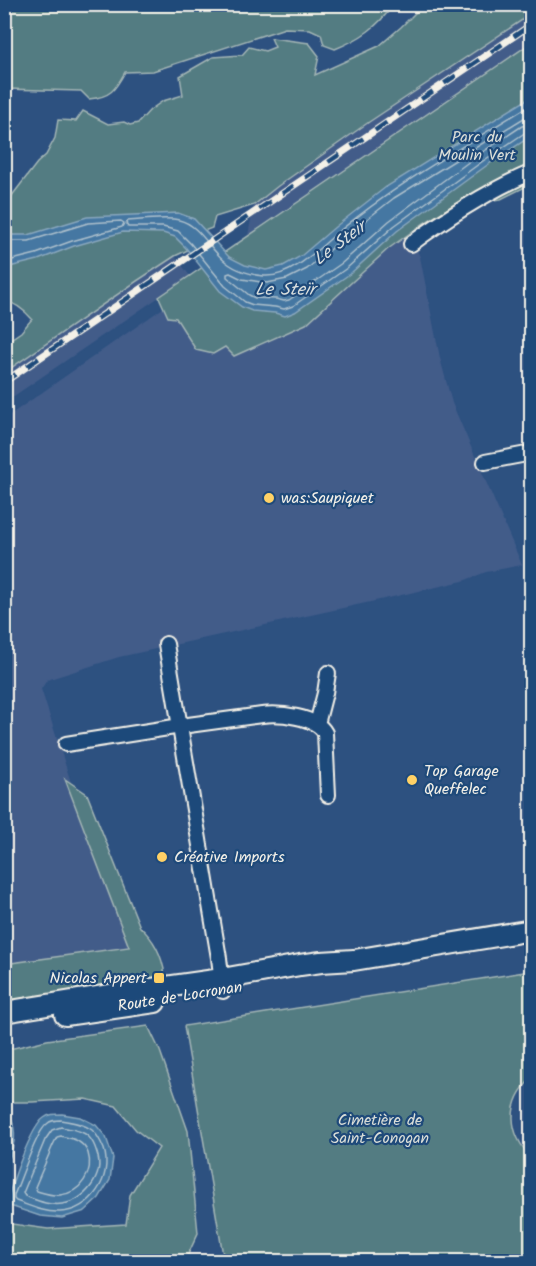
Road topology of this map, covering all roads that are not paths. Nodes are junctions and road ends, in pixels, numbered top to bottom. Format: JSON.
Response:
{"nodes":[{"id":1,"x":531,"y":172,"type":"edge"},
{"id":2,"x":411,"y":244,"type":"dead end"},
{"id":3,"x":531,"y":453,"type":"edge"},
{"id":4,"x":485,"y":462,"type":"dead end"},
{"id":5,"x":166,"y":644,"type":"dead end"},
{"id":6,"x":328,"y":673,"type":"dead end"},
{"id":7,"x":317,"y":724,"type":"junction"},
{"id":8,"x":181,"y":726,"type":"junction"},
{"id":9,"x":66,"y":744,"type":"dead end"},
{"id":10,"x":328,"y":795,"type":"dead end"},
{"id":11,"x":531,"y":930,"type":"edge"},
{"id":12,"x":223,"y":985,"type":"junction"},
{"id":13,"x":4,"y":1012,"type":"edge"},
{"id":14,"x":4,"y":1024,"type":"edge"}],
"edges":[{"from":1,"to":2,"type":"street"},
{"from":3,"to":4,"type":"street"},
{"from":5,"to":8,"type":"street"},
{"from":6,"to":7,"type":"street"},
{"from":7,"to":8,"type":"street"},
{"from":7,"to":10,"type":"street"},
{"from":8,"to":9,"type":"street"},
{"from":8,"to":12,"type":"street"},
{"from":11,"to":12,"type":"main road","name":"Route de Locronan"},
{"from":12,"to":13,"type":"main road","name":"Route de Locronan"},
{"from":12,"to":14,"type":"main road","name":"Route de Locronan"}]}
